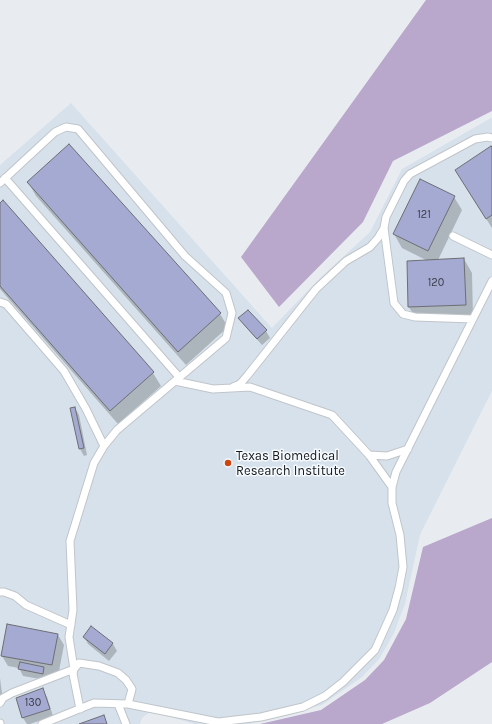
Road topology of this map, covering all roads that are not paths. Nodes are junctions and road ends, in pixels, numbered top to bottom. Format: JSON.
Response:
{"nodes":[{"id":1,"x":492,"y":138,"type":"edge"},
{"id":2,"x":2,"y":180,"type":"edge"},
{"id":3,"x":384,"y":228,"type":"junction"},
{"id":4,"x":453,"y":236,"type":"dead end"},
{"id":5,"x":492,"y":255,"type":"edge"},
{"id":6,"x":492,"y":281,"type":"edge"},
{"id":7,"x":0,"y":302,"type":"edge"},
{"id":8,"x":473,"y":319,"type":"junction"},
{"id":9,"x":177,"y":379,"type":"junction"},
{"id":10,"x":229,"y":389,"type":"junction"},
{"id":11,"x":104,"y":446,"type":"junction"},
{"id":12,"x":408,"y":449,"type":"junction"},
{"id":13,"x":369,"y":455,"type":"junction"},
{"id":14,"x":392,"y":487,"type":"junction"},
{"id":15,"x":0,"y":592,"type":"edge"},
{"id":16,"x":70,"y":626,"type":"junction"},
{"id":17,"x":74,"y":669,"type":"junction"},
{"id":18,"x":0,"y":703,"type":"edge"},
{"id":19,"x":118,"y":704,"type":"junction"},
{"id":20,"x":128,"y":704,"type":"junction"},
{"id":21,"x":80,"y":709,"type":"junction"},
{"id":22,"x":42,"y":724,"type":"edge"},
{"id":23,"x":126,"y":724,"type":"edge"}],
"edges":[{"from":1,"to":3,"type":"lane"},
{"from":2,"to":9,"type":"lane"},
{"from":2,"to":9,"type":"lane"},
{"from":3,"to":8,"type":"lane"},
{"from":3,"to":10,"type":"lane"},
{"from":4,"to":5,"type":"lane"},
{"from":6,"to":8,"type":"lane"},
{"from":7,"to":11,"type":"lane"},
{"from":8,"to":12,"type":"lane"},
{"from":9,"to":10,"type":"lane"},
{"from":9,"to":11,"type":"lane"},
{"from":10,"to":13,"type":"lane"},
{"from":11,"to":16,"type":"lane"},
{"from":12,"to":13,"type":"lane"},
{"from":12,"to":14,"type":"lane"},
{"from":13,"to":14,"type":"lane"},
{"from":14,"to":20,"type":"lane"},
{"from":15,"to":16,"type":"lane"},
{"from":16,"to":17,"type":"lane"},
{"from":17,"to":18,"type":"lane"},
{"from":17,"to":20,"type":"lane"},
{"from":17,"to":21,"type":"lane"},
{"from":19,"to":20,"type":"lane"},
{"from":19,"to":21,"type":"lane"},
{"from":19,"to":23,"type":"lane"},
{"from":21,"to":22,"type":"lane"}]}
